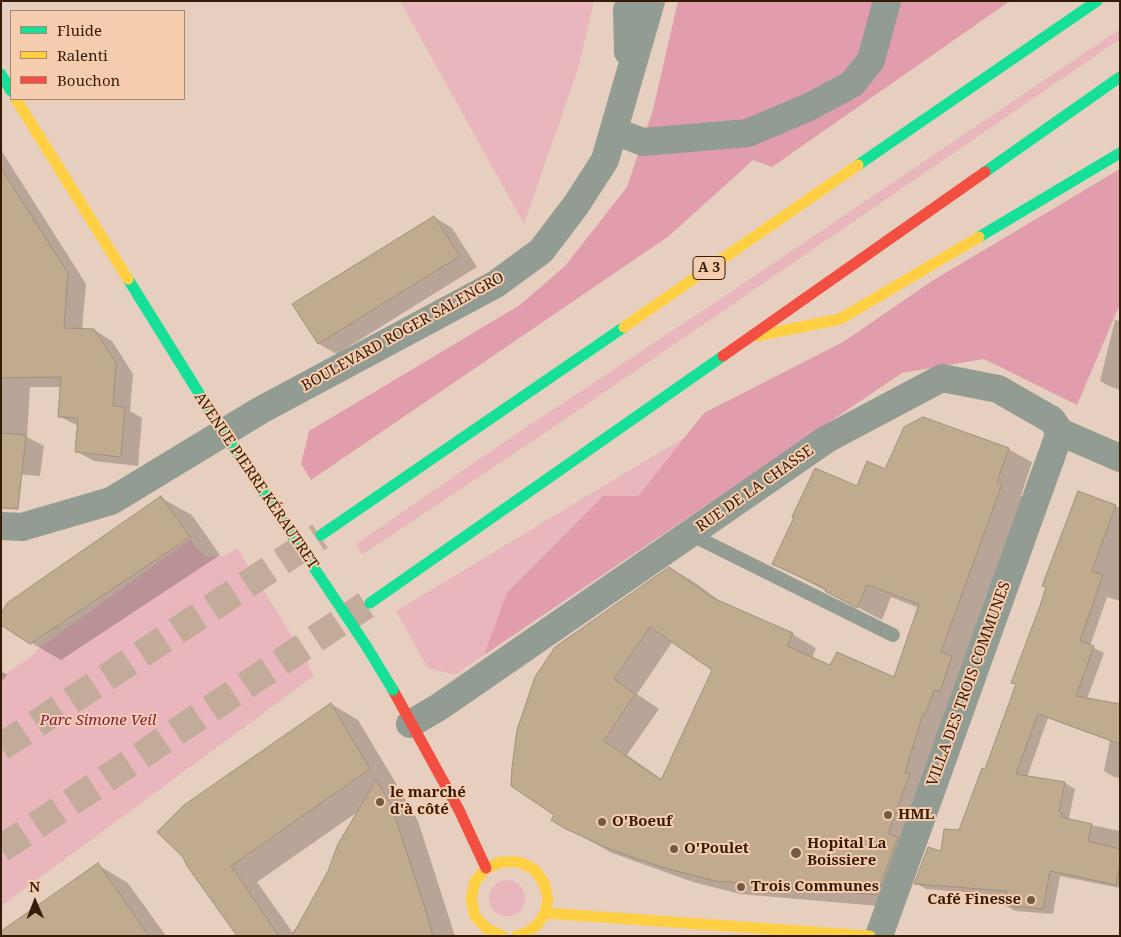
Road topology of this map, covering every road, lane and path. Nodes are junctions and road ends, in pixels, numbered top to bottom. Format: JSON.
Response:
{"nodes":[{"id":1,"x":630,"y":1,"type":"edge"},
{"id":2,"x":651,"y":1,"type":"edge"},
{"id":3,"x":887,"y":1,"type":"edge"},
{"id":4,"x":1097,"y":1,"type":"edge"},
{"id":5,"x":1,"y":74,"type":"edge"},
{"id":6,"x":1120,"y":77,"type":"edge"},
{"id":7,"x":628,"y":80,"type":"junction"},
{"id":8,"x":10,"y":89,"type":"edge"},
{"id":9,"x":17,"y":100,"type":"edge"},
{"id":10,"x":614,"y":131,"type":"junction"},
{"id":11,"x":1120,"y":153,"type":"edge"},
{"id":12,"x":745,"y":338,"type":"junction"},
{"id":13,"x":223,"y":432,"type":"junction"},
{"id":14,"x":1060,"y":432,"type":"junction"},
{"id":15,"x":1120,"y":458,"type":"edge"},
{"id":16,"x":1,"y":526,"type":"edge"},
{"id":17,"x":690,"y":534,"type":"junction"},
{"id":18,"x":321,"y":535,"type":"tunnel mouth"},
{"id":19,"x":370,"y":603,"type":"tunnel mouth"},
{"id":20,"x":893,"y":635,"type":"dead end"},
{"id":21,"x":410,"y":724,"type":"junction"},
{"id":22,"x":486,"y":868,"type":"junction"},
{"id":23,"x":545,"y":913,"type":"junction"},
{"id":24,"x":502,"y":936,"type":"edge"},
{"id":25,"x":517,"y":936,"type":"edge"},
{"id":26,"x":870,"y":936,"type":"edge"},
{"id":27,"x":879,"y":936,"type":"edge"}],
"edges":[{"from":1,"to":7,"type":"street","name":"BOULEVARD ROGER SALENGRO"},
{"from":2,"to":7,"type":"street","name":"BOULEVARD ROGER SALENGRO"},
{"from":3,"to":10,"type":"street"},
{"from":4,"to":18,"type":"main road","number":"A 3"},
{"from":5,"to":8,"type":"main road"},
{"from":6,"to":12,"type":"main road"},
{"from":7,"to":10,"type":"street","name":"BOULEVARD ROGER SALENGRO"},
{"from":9,"to":13,"type":"main road","name":"AVENUE PIERRE KÉRAUTRET"},
{"from":10,"to":13,"type":"street","name":"BOULEVARD ROGER SALENGRO"},
{"from":11,"to":12,"type":"main road"},
{"from":12,"to":19,"type":"main road"},
{"from":13,"to":16,"type":"street","name":"BOULEVARD ROGER SALENGRO"},
{"from":13,"to":21,"type":"main road","name":"AVENUE PIERRE KÉRAUTRET","bridge":true},
{"from":14,"to":15,"type":"street","name":"RUE DE LA CHASSE"},
{"from":14,"to":17,"type":"street","name":"RUE DE LA CHASSE"},
{"from":14,"to":27,"type":"street","name":"VILLA DES TROIS COMMUNES"},
{"from":17,"to":20,"type":"lane"},
{"from":17,"to":21,"type":"street","name":"RUE DE LA CHASSE"},
{"from":21,"to":22,"type":"main road","name":"AVENUE PIERRE KÉRAUTRET"},
{"from":22,"to":23,"type":"main road"},
{"from":22,"to":24,"type":"main road"},
{"from":23,"to":25,"type":"main road"},
{"from":23,"to":26,"type":"main road"}]}
